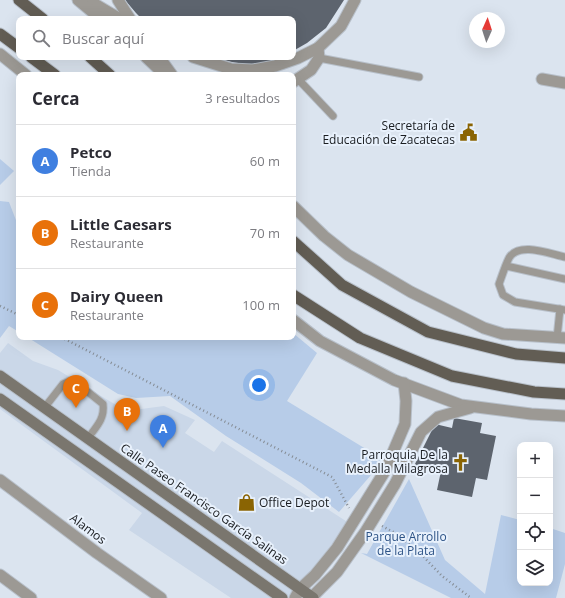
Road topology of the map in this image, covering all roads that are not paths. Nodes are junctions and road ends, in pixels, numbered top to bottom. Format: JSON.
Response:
{"nodes":[{"id":1,"x":18,"y":0,"type":"edge"},
{"id":2,"x":78,"y":0,"type":"edge"},
{"id":3,"x":88,"y":0,"type":"edge"},
{"id":4,"x":118,"y":0,"type":"edge"},
{"id":5,"x":355,"y":0,"type":"edge"},
{"id":6,"x":39,"y":16,"type":"edge"},
{"id":7,"x":97,"y":16,"type":"edge"},
{"id":8,"x":115,"y":16,"type":"edge"},
{"id":9,"x":128,"y":16,"type":"edge"},
{"id":10,"x":0,"y":34,"type":"edge"},
{"id":11,"x":16,"y":46,"type":"edge"},
{"id":12,"x":319,"y":53,"type":"junction"},
{"id":13,"x":0,"y":54,"type":"edge"},
{"id":14,"x":296,"y":59,"type":"edge"},
{"id":15,"x":35,"y":60,"type":"edge"},
{"id":16,"x":93,"y":60,"type":"edge"},
{"id":17,"x":149,"y":60,"type":"edge"},
{"id":18,"x":161,"y":60,"type":"edge"},
{"id":19,"x":202,"y":60,"type":"edge"},
{"id":20,"x":292,"y":60,"type":"edge"},
{"id":21,"x":22,"y":72,"type":"edge"},
{"id":22,"x":51,"y":72,"type":"edge"},
{"id":23,"x":107,"y":72,"type":"edge"},
{"id":24,"x":162,"y":72,"type":"edge"},
{"id":25,"x":170,"y":72,"type":"edge"},
{"id":26,"x":419,"y":77,"type":"dead end"},
{"id":27,"x":542,"y":79,"type":"dead end"},
{"id":28,"x":296,"y":80,"type":"edge"},
{"id":29,"x":565,"y":83,"type":"edge"},
{"id":30,"x":333,"y":116,"type":"dead end"},
{"id":31,"x":296,"y":209,"type":"edge"},
{"id":32,"x":296,"y":244,"type":"edge"},
{"id":33,"x":565,"y":257,"type":"edge"},
{"id":34,"x":506,"y":266,"type":"junction"},
{"id":35,"x":565,"y":279,"type":"edge"},
{"id":36,"x":296,"y":297,"type":"edge"},
{"id":37,"x":563,"y":310,"type":"edge"},
{"id":38,"x":296,"y":322,"type":"edge"},
{"id":39,"x":561,"y":338,"type":"edge"},
{"id":40,"x":565,"y":358,"type":"edge"},
{"id":41,"x":0,"y":376,"type":"edge"},
{"id":42,"x":404,"y":383,"type":"junction"},
{"id":43,"x":565,"y":394,"type":"edge"},
{"id":44,"x":0,"y":399,"type":"edge"},
{"id":45,"x":44,"y":407,"type":"junction"},
{"id":46,"x":474,"y":408,"type":"junction"},
{"id":47,"x":565,"y":416,"type":"edge"},
{"id":48,"x":88,"y":438,"type":"junction"},
{"id":49,"x":0,"y":480,"type":"edge"},
{"id":50,"x":356,"y":518,"type":"junction"},
{"id":51,"x":366,"y":531,"type":"junction"},
{"id":52,"x":2,"y":580,"type":"edge"},
{"id":53,"x":297,"y":593,"type":"edge"},
{"id":54,"x":31,"y":598,"type":"edge"},
{"id":55,"x":161,"y":598,"type":"edge"},
{"id":56,"x":282,"y":598,"type":"edge"},
{"id":57,"x":312,"y":598,"type":"edge"}],
"edges":[{"from":1,"to":6,"type":"main road"},
{"from":2,"to":7,"type":"street"},
{"from":3,"to":8,"type":"street"},
{"from":4,"to":9,"type":"street"},
{"from":5,"to":12,"type":"street"},
{"from":10,"to":11,"type":"main road"},
{"from":12,"to":14,"type":"street"},
{"from":12,"to":26,"type":"lane"},
{"from":12,"to":28,"type":"street"},
{"from":13,"to":21,"type":"street"},
{"from":15,"to":22,"type":"main road"},
{"from":16,"to":23,"type":"main road"},
{"from":17,"to":24,"type":"street"},
{"from":18,"to":25,"type":"street"},
{"from":19,"to":20,"type":"street"},
{"from":27,"to":29,"type":"street"},
{"from":28,"to":30,"type":"lane"},
{"from":31,"to":39,"type":"street"},
{"from":32,"to":40,"type":"main road"},
{"from":33,"to":34,"type":"lane"},
{"from":34,"to":35,"type":"lane"},
{"from":34,"to":37,"type":"lane"},
{"from":36,"to":43,"type":"main road"},
{"from":37,"to":39,"type":"lane"},
{"from":38,"to":42,"type":"street"},
{"from":41,"to":45,"type":"main road","name":"Calle Paseo Francisco García Salinas"},
{"from":42,"to":46,"type":"street"},
{"from":42,"to":50,"type":"street"},
{"from":44,"to":56,"type":"main road"},
{"from":45,"to":48,"type":"main road","name":"Calle Paseo Francisco García Salinas"},
{"from":45,"to":48,"type":"lane"},
{"from":46,"to":47,"type":"street"},
{"from":46,"to":51,"type":"street"},
{"from":48,"to":53,"type":"main road","name":"Calle Paseo Francisco García Salinas"},
{"from":49,"to":55,"type":"street","name":"Alamos"},
{"from":50,"to":51,"type":"street"},
{"from":50,"to":53,"type":"street"},
{"from":51,"to":57,"type":"street"},
{"from":52,"to":54,"type":"street"},
{"from":53,"to":57,"type":"main road","name":"Calle Paseo Francisco García Salinas"}]}
